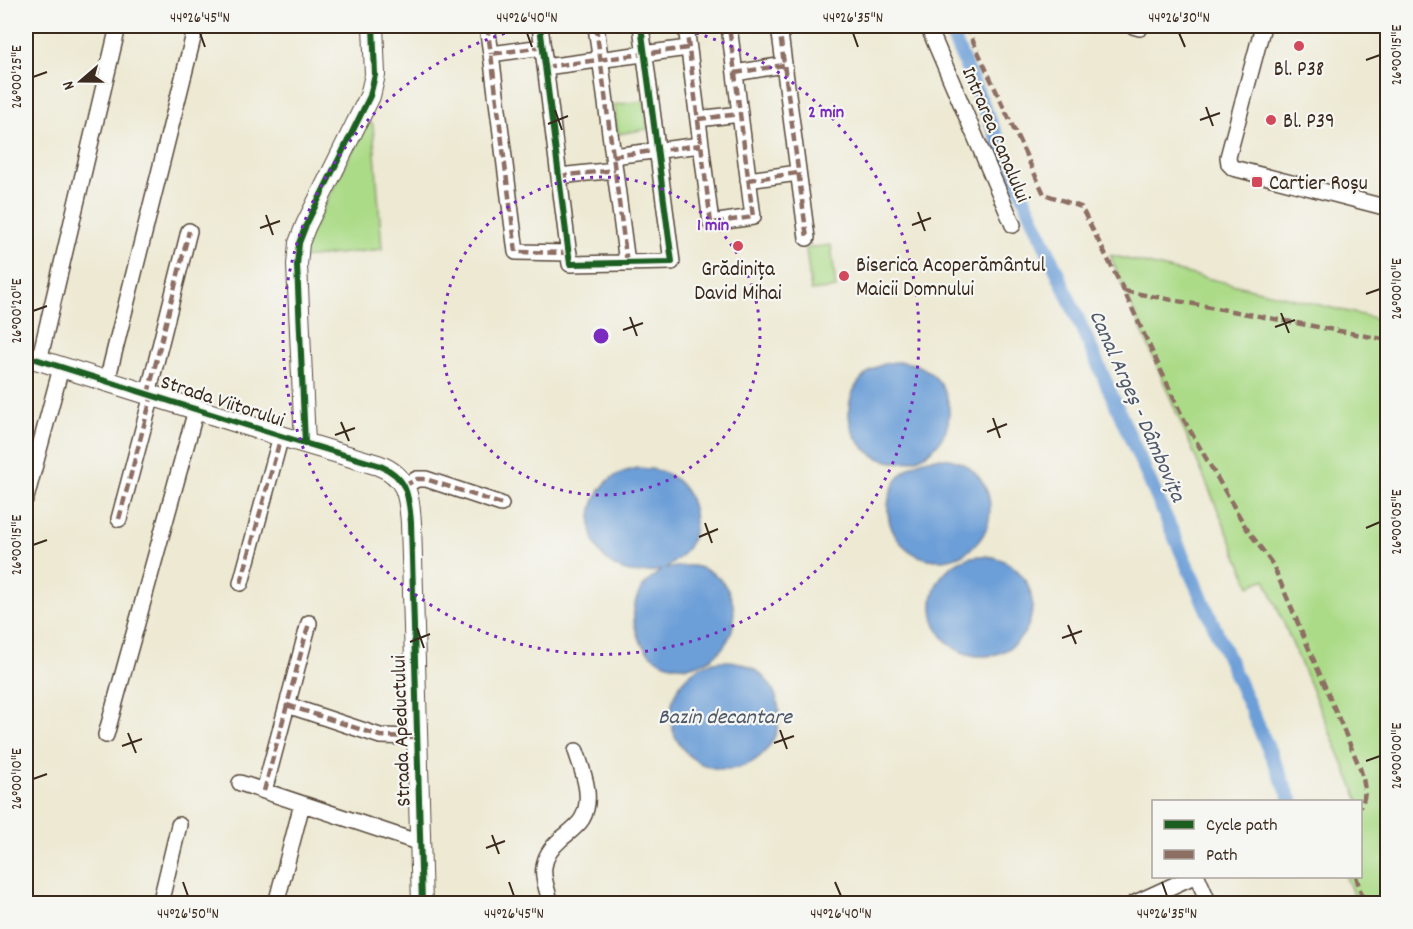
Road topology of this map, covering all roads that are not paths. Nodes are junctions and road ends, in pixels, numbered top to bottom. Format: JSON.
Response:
{"nodes":[{"id":1,"x":196,"y":26,"type":"edge"},
{"id":2,"x":373,"y":26,"type":"edge"},
{"id":3,"x":487,"y":26,"type":"edge"},
{"id":4,"x":540,"y":26,"type":"edge"},
{"id":5,"x":596,"y":26,"type":"edge"},
{"id":6,"x":641,"y":26,"type":"edge"},
{"id":7,"x":686,"y":26,"type":"edge"},
{"id":8,"x":729,"y":26,"type":"edge"},
{"id":9,"x":779,"y":26,"type":"edge"},
{"id":10,"x":928,"y":26,"type":"edge"},
{"id":11,"x":1263,"y":26,"type":"edge"},
{"id":12,"x":116,"y":35,"type":"dead end"},
{"id":13,"x":543,"y":48,"type":"junction"},
{"id":14,"x":688,"y":48,"type":"junction"},
{"id":15,"x":491,"y":54,"type":"junction"},
{"id":16,"x":645,"y":54,"type":"junction"},
{"id":17,"x":600,"y":60,"type":"junction"},
{"id":18,"x":784,"y":65,"type":"junction"},
{"id":19,"x":545,"y":67,"type":"junction"},
{"id":20,"x":735,"y":73,"type":"junction"},
{"id":21,"x":740,"y":114,"type":"junction"},
{"id":22,"x":698,"y":119,"type":"junction"},
{"id":23,"x":701,"y":145,"type":"junction"},
{"id":24,"x":657,"y":150,"type":"junction"},
{"id":25,"x":614,"y":163,"type":"junction"},
{"id":26,"x":798,"y":173,"type":"junction"},
{"id":27,"x":559,"y":176,"type":"junction"},
{"id":28,"x":748,"y":180,"type":"junction"},
{"id":29,"x":1388,"y":208,"type":"edge"},
{"id":30,"x":1013,"y":225,"type":"dead end"},
{"id":31,"x":189,"y":231,"type":"dead end"},
{"id":32,"x":807,"y":238,"type":"dead end"},
{"id":33,"x":569,"y":253,"type":"junction"},
{"id":34,"x":627,"y":262,"type":"junction"},
{"id":35,"x":32,"y":358,"type":"edge"},
{"id":36,"x":61,"y":368,"type":"junction"},
{"id":37,"x":107,"y":381,"type":"junction"},
{"id":38,"x":150,"y":394,"type":"junction"},
{"id":39,"x":196,"y":410,"type":"junction"},
{"id":40,"x":281,"y":436,"type":"junction"},
{"id":41,"x":306,"y":443,"type":"junction"},
{"id":42,"x":404,"y":486,"type":"junction"},
{"id":43,"x":26,"y":498,"type":"edge"},
{"id":44,"x":501,"y":504,"type":"dead end"},
{"id":45,"x":119,"y":519,"type":"dead end"},
{"id":46,"x":242,"y":583,"type":"dead end"},
{"id":47,"x":309,"y":623,"type":"dead end"},
{"id":48,"x":287,"y":705,"type":"junction"},
{"id":49,"x":106,"y":735,"type":"dead end"},
{"id":50,"x":417,"y":736,"type":"junction"},
{"id":51,"x":576,"y":751,"type":"dead end"},
{"id":52,"x":240,"y":783,"type":"dead end"},
{"id":53,"x":264,"y":791,"type":"junction"},
{"id":54,"x":302,"y":804,"type":"junction"},
{"id":55,"x":179,"y":825,"type":"dead end"},
{"id":56,"x":420,"y":843,"type":"junction"},
{"id":57,"x":1192,"y":878,"type":"edge"},
{"id":58,"x":1197,"y":878,"type":"edge"},
{"id":59,"x":1140,"y":902,"type":"edge"},
{"id":60,"x":160,"y":903,"type":"edge"},
{"id":61,"x":276,"y":903,"type":"edge"},
{"id":62,"x":422,"y":903,"type":"edge"},
{"id":63,"x":551,"y":903,"type":"edge"},
{"id":64,"x":1209,"y":903,"type":"edge"}],
"edges":[{"from":1,"to":37,"type":"street"},
{"from":2,"to":41,"type":"street"},
{"from":3,"to":15,"type":"street"},
{"from":4,"to":13,"type":"street"},
{"from":5,"to":17,"type":"street"},
{"from":6,"to":16,"type":"street"},
{"from":7,"to":14,"type":"street"},
{"from":8,"to":20,"type":"street"},
{"from":9,"to":18,"type":"street"},
{"from":10,"to":30,"type":"street","name":"Intrarea Canalului"},
{"from":11,"to":29,"type":"street"},
{"from":12,"to":35,"type":"street","name":"Strada Viitorului"},
{"from":13,"to":15,"type":"street"},
{"from":13,"to":19,"type":"street"},
{"from":14,"to":16,"type":"street"},
{"from":14,"to":22,"type":"street"},
{"from":15,"to":33,"type":"street"},
{"from":16,"to":17,"type":"street"},
{"from":16,"to":24,"type":"street"},
{"from":17,"to":19,"type":"street"},
{"from":17,"to":25,"type":"street"},
{"from":18,"to":20,"type":"street"},
{"from":18,"to":26,"type":"street"},
{"from":19,"to":27,"type":"street"},
{"from":20,"to":21,"type":"street"},
{"from":21,"to":22,"type":"street"},
{"from":21,"to":28,"type":"street"},
{"from":22,"to":23,"type":"street"},
{"from":23,"to":24,"type":"street"},
{"from":23,"to":28,"type":"street"},
{"from":24,"to":25,"type":"street"},
{"from":24,"to":34,"type":"street"},
{"from":25,"to":27,"type":"street"},
{"from":25,"to":34,"type":"street"},
{"from":26,"to":28,"type":"street"},
{"from":26,"to":32,"type":"street"},
{"from":27,"to":33,"type":"street"},
{"from":31,"to":38,"type":"street","name":"Strada Viitorului"},
{"from":33,"to":34,"type":"street"},
{"from":35,"to":36,"type":"street","name":"Strada Viitorului"},
{"from":36,"to":37,"type":"street","name":"Strada Viitorului"},
{"from":36,"to":43,"type":"street"},
{"from":37,"to":38,"type":"street","name":"Strada Viitorului"},
{"from":38,"to":39,"type":"street","name":"Strada Viitorului"},
{"from":38,"to":45,"type":"street","name":"Strada Viitorului"},
{"from":39,"to":40,"type":"street","name":"Strada Viitorului"},
{"from":39,"to":49,"type":"street","name":"Strada Viitorului"},
{"from":40,"to":41,"type":"street","name":"Strada Viitorului"},
{"from":40,"to":46,"type":"street","name":"Strada Viitorului"},
{"from":41,"to":42,"type":"street","name":"Strada Viitorului"},
{"from":42,"to":44,"type":"street"},
{"from":42,"to":50,"type":"street","name":"Strada Apeductului"},
{"from":47,"to":48,"type":"street"},
{"from":48,"to":50,"type":"street"},
{"from":48,"to":53,"type":"street"},
{"from":50,"to":56,"type":"street","name":"Strada Apeductului"},
{"from":51,"to":63,"type":"street"},
{"from":52,"to":53,"type":"street"},
{"from":53,"to":54,"type":"street"},
{"from":54,"to":56,"type":"street"},
{"from":54,"to":61,"type":"street"},
{"from":55,"to":60,"type":"street"},
{"from":56,"to":62,"type":"street","name":"Strada Apeductului"},
{"from":57,"to":59,"type":"street"},
{"from":58,"to":64,"type":"street"}]}
